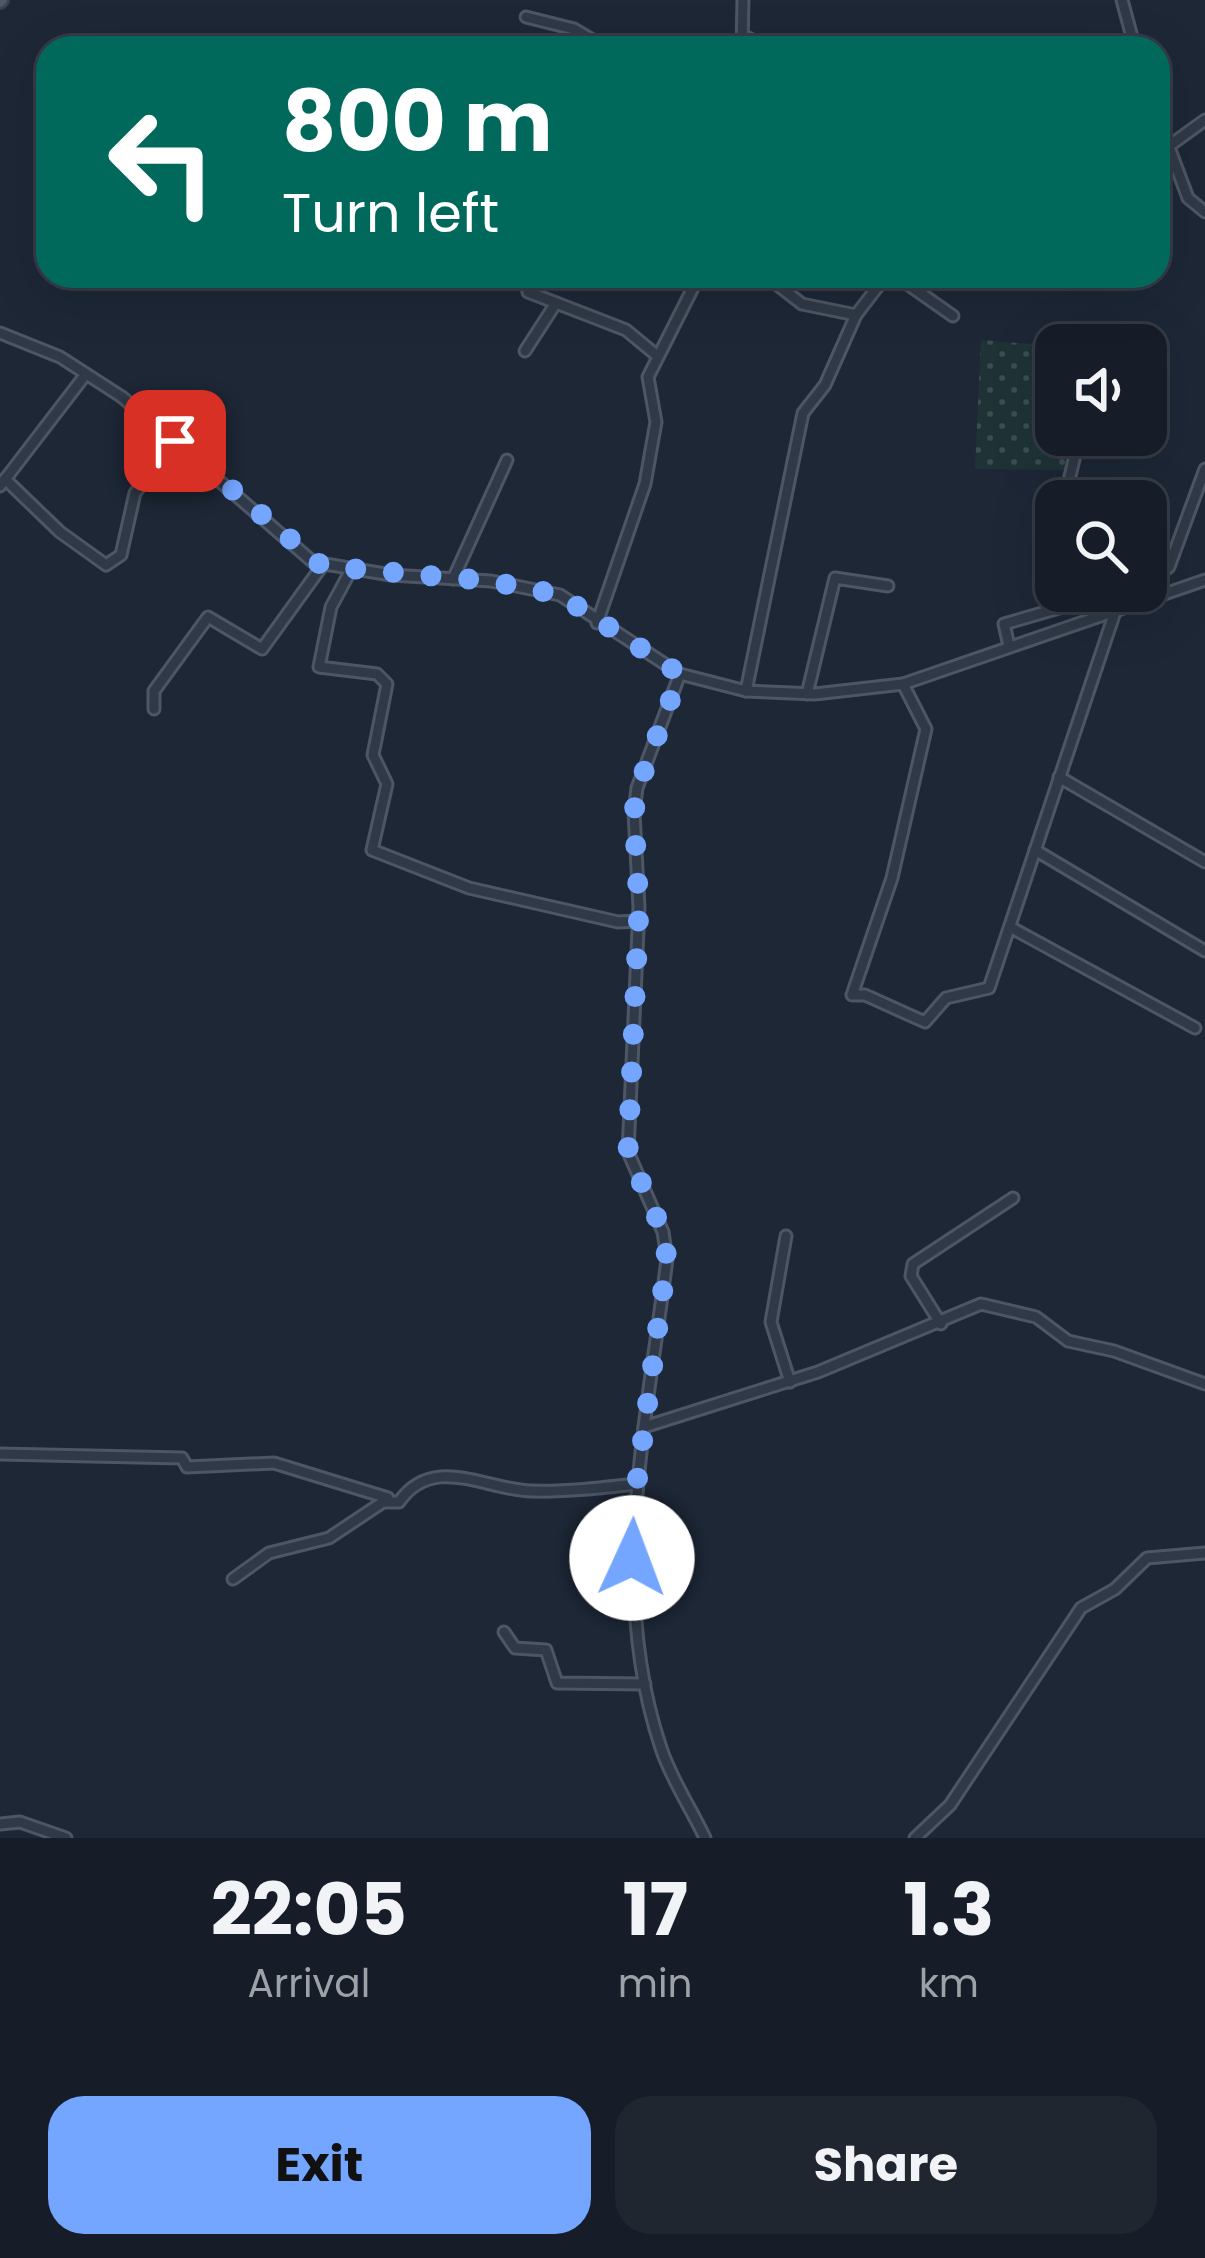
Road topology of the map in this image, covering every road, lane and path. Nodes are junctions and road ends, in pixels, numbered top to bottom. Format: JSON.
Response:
{"nodes":[{"id":1,"x":743,"y":0,"type":"edge"},
{"id":2,"x":1121,"y":0,"type":"edge"},
{"id":3,"x":526,"y":17,"type":"dead end"},
{"id":4,"x":742,"y":35,"type":"edge"},
{"id":5,"x":587,"y":36,"type":"edge"},
{"id":6,"x":1132,"y":36,"type":"edge"},
{"id":7,"x":1205,"y":120,"type":"edge"},
{"id":8,"x":1170,"y":145,"type":"edge"},
{"id":9,"x":1170,"y":149,"type":"edge"},
{"id":10,"x":1205,"y":212,"type":"edge"},
{"id":11,"x":528,"y":288,"type":"edge"},
{"id":12,"x":692,"y":288,"type":"edge"},
{"id":13,"x":781,"y":288,"type":"edge"},
{"id":14,"x":877,"y":288,"type":"edge"},
{"id":15,"x":913,"y":288,"type":"edge"},
{"id":16,"x":556,"y":303,"type":"junction"},
{"id":17,"x":856,"y":315,"type":"junction"},
{"id":18,"x":953,"y":316,"type":"dead end"},
{"id":19,"x":0,"y":333,"type":"edge"},
{"id":20,"x":525,"y":350,"type":"dead end"},
{"id":21,"x":655,"y":354,"type":"junction"},
{"id":22,"x":86,"y":374,"type":"junction"},
{"id":23,"x":175,"y":441,"type":"junction"},
{"id":24,"x":507,"y":460,"type":"dead end"},
{"id":25,"x":1205,"y":469,"type":"edge"},
{"id":26,"x":3,"y":483,"type":"edge"},
{"id":27,"x":322,"y":566,"type":"junction"},
{"id":28,"x":1167,"y":568,"type":"edge"},
{"id":29,"x":351,"y":570,"type":"junction"},
{"id":30,"x":453,"y":579,"type":"junction"},
{"id":31,"x":1205,"y":580,"type":"edge"},
{"id":32,"x":888,"y":586,"type":"dead end"},
{"id":33,"x":1167,"y":594,"type":"edge"},
{"id":34,"x":1043,"y":612,"type":"edge"},
{"id":35,"x":1115,"y":612,"type":"joint"},
{"id":36,"x":597,"y":623,"type":"junction"},
{"id":37,"x":1009,"y":646,"type":"junction"},
{"id":38,"x":680,"y":674,"type":"junction"},
{"id":39,"x":903,"y":684,"type":"junction"},
{"id":40,"x":746,"y":691,"type":"junction"},
{"id":41,"x":807,"y":694,"type":"junction"},
{"id":42,"x":154,"y":709,"type":"dead end"},
{"id":43,"x":1060,"y":777,"type":"junction"},
{"id":44,"x":1035,"y":850,"type":"junction"},
{"id":45,"x":1205,"y":862,"type":"edge"},
{"id":46,"x":639,"y":921,"type":"junction"},
{"id":47,"x":1010,"y":927,"type":"junction"},
{"id":48,"x":1205,"y":951,"type":"edge"},
{"id":49,"x":1195,"y":1028,"type":"dead end"},
{"id":50,"x":1013,"y":1198,"type":"dead end"},
{"id":51,"x":786,"y":1236,"type":"dead end"},
{"id":52,"x":941,"y":1324,"type":"junction"},
{"id":53,"x":790,"y":1382,"type":"junction"},
{"id":54,"x":1205,"y":1384,"type":"edge"},
{"id":55,"x":644,"y":1427,"type":"junction"},
{"id":56,"x":0,"y":1454,"type":"edge"},
{"id":57,"x":636,"y":1484,"type":"junction"},
{"id":58,"x":399,"y":1502,"type":"junction"},
{"id":59,"x":1205,"y":1553,"type":"edge"},
{"id":60,"x":233,"y":1579,"type":"dead end"},
{"id":61,"x":504,"y":1632,"type":"dead end"},
{"id":62,"x":645,"y":1684,"type":"junction"},
{"id":63,"x":0,"y":1824,"type":"edge"},
{"id":64,"x":66,"y":1838,"type":"edge"},
{"id":65,"x":705,"y":1838,"type":"edge"},
{"id":66,"x":915,"y":1838,"type":"edge"}],
"edges":[{"from":1,"to":4,"type":"street"},
{"from":2,"to":6,"type":"street"},
{"from":3,"to":5,"type":"street"},
{"from":7,"to":8,"type":"street"},
{"from":9,"to":10,"type":"street"},
{"from":11,"to":16,"type":"street"},
{"from":12,"to":21,"type":"street"},
{"from":13,"to":17,"type":"street"},
{"from":14,"to":17,"type":"street"},
{"from":15,"to":18,"type":"street"},
{"from":16,"to":20,"type":"street"},
{"from":16,"to":21,"type":"street"},
{"from":17,"to":40,"type":"street"},
{"from":19,"to":22,"type":"street"},
{"from":21,"to":36,"type":"street"},
{"from":22,"to":23,"type":"street"},
{"from":22,"to":26,"type":"street"},
{"from":23,"to":26,"type":"street"},
{"from":23,"to":27,"type":"street"},
{"from":24,"to":30,"type":"street"},
{"from":25,"to":28,"type":"street"},
{"from":27,"to":29,"type":"street"},
{"from":27,"to":42,"type":"street"},
{"from":29,"to":30,"type":"street"},
{"from":29,"to":46,"type":"street"},
{"from":30,"to":36,"type":"street"},
{"from":31,"to":33,"type":"street"},
{"from":32,"to":41,"type":"street"},
{"from":34,"to":37,"type":"street"},
{"from":35,"to":37,"type":"street"},
{"from":35,"to":43,"type":"street"},
{"from":36,"to":38,"type":"street"},
{"from":37,"to":39,"type":"street"},
{"from":38,"to":40,"type":"street"},
{"from":38,"to":46,"type":"street"},
{"from":39,"to":41,"type":"street"},
{"from":39,"to":47,"type":"street"},
{"from":40,"to":41,"type":"street"},
{"from":43,"to":44,"type":"street"},
{"from":43,"to":45,"type":"street"},
{"from":44,"to":47,"type":"street"},
{"from":44,"to":48,"type":"street"},
{"from":46,"to":55,"type":"street"},
{"from":47,"to":49,"type":"street"},
{"from":50,"to":52,"type":"street"},
{"from":51,"to":53,"type":"street"},
{"from":52,"to":53,"type":"street"},
{"from":52,"to":54,"type":"street"},
{"from":53,"to":55,"type":"street"},
{"from":55,"to":57,"type":"street"},
{"from":56,"to":58,"type":"street"},
{"from":57,"to":58,"type":"street"},
{"from":57,"to":62,"type":"street"},
{"from":58,"to":60,"type":"street"},
{"from":59,"to":66,"type":"street"},
{"from":61,"to":62,"type":"street"},
{"from":62,"to":65,"type":"street"},
{"from":63,"to":64,"type":"street"}]}
